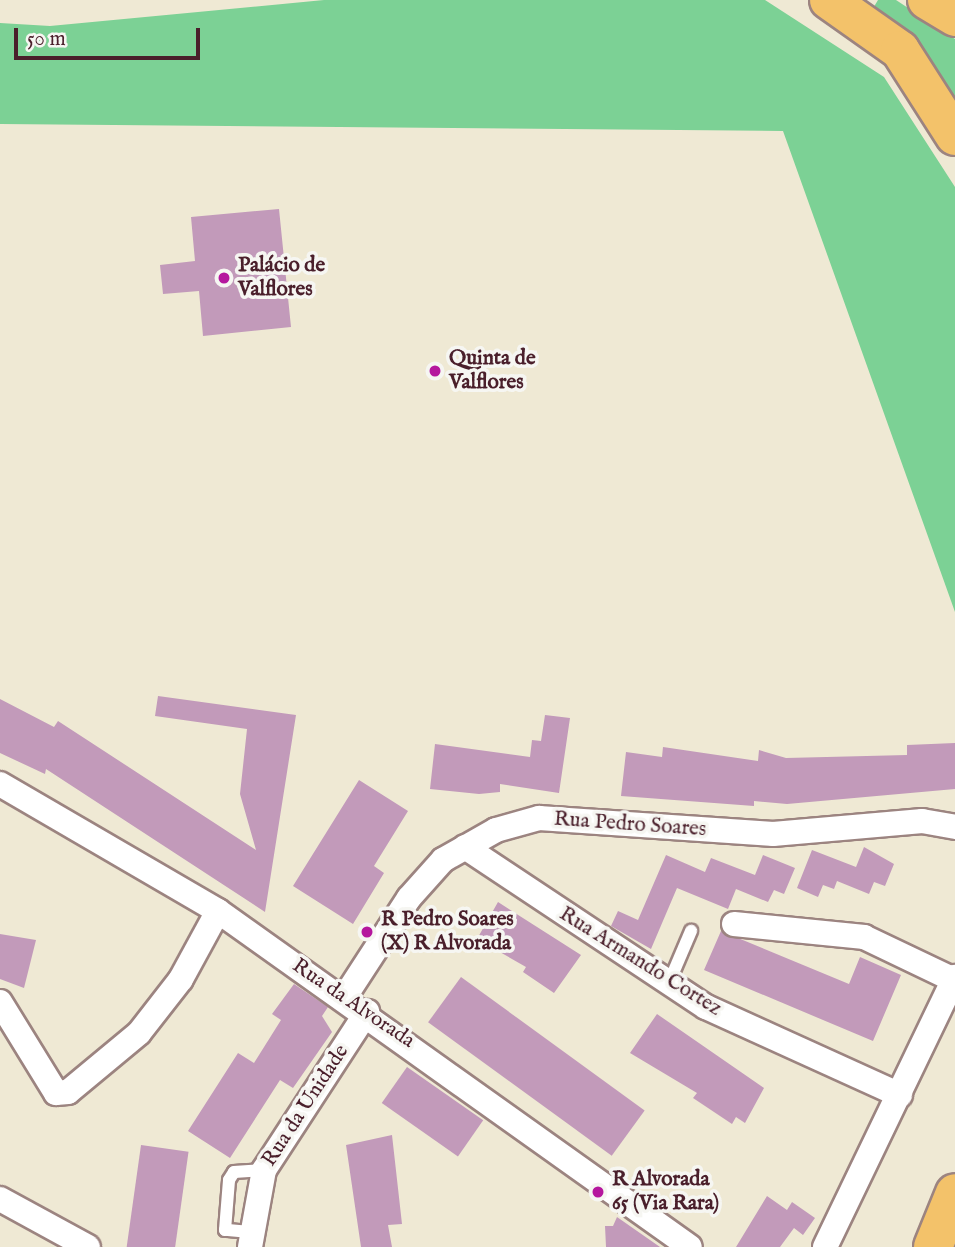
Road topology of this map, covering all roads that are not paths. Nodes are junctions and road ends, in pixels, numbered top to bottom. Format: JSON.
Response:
{"nodes":[{"id":1,"x":829,"y":0,"type":"edge"},
{"id":2,"x":927,"y":0,"type":"edge"},
{"id":3,"x":955,"y":17,"type":"edge"},
{"id":4,"x":955,"y":136,"type":"edge"},
{"id":5,"x":0,"y":784,"type":"edge"},
{"id":6,"x":955,"y":827,"type":"edge"},
{"id":7,"x":465,"y":847,"type":"junction"},
{"id":8,"x":218,"y":911,"type":"junction"},
{"id":9,"x":734,"y":924,"type":"dead end"},
{"id":10,"x":691,"y":931,"type":"dead end"},
{"id":11,"x":954,"y":978,"type":"edge"},
{"id":12,"x":668,"y":985,"type":"junction"},
{"id":13,"x":344,"y":998,"type":"junction"},
{"id":14,"x":0,"y":1002,"type":"edge"},
{"id":15,"x":367,"y":1012,"type":"junction"},
{"id":16,"x":900,"y":1095,"type":"junction"},
{"id":17,"x":955,"y":1193,"type":"edge"},
{"id":18,"x":0,"y":1199,"type":"edge"},
{"id":19,"x":250,"y":1240,"type":"edge"},
{"id":20,"x":88,"y":1247,"type":"edge"},
{"id":21,"x":690,"y":1247,"type":"edge"},
{"id":22,"x":825,"y":1247,"type":"edge"},
{"id":23,"x":933,"y":1247,"type":"edge"}],
"edges":[{"from":1,"to":4,"type":"highway"},
{"from":2,"to":3,"type":"highway"},
{"from":5,"to":8,"type":"street","name":"Rua da Alvorada"},
{"from":6,"to":7,"type":"street","name":"Rua Pedro Soares"},
{"from":7,"to":12,"type":"street","name":"Rua Armando Cortez"},
{"from":7,"to":13,"type":"street","name":"Rua Pedro Soares"},
{"from":8,"to":13,"type":"street","name":"Rua da Alvorada"},
{"from":8,"to":14,"type":"street"},
{"from":9,"to":11,"type":"street"},
{"from":10,"to":12,"type":"lane"},
{"from":11,"to":16,"type":"street"},
{"from":12,"to":16,"type":"street","name":"Rua Armando Cortez"},
{"from":13,"to":15,"type":"street","name":"Rua da Alvorada"},
{"from":15,"to":19,"type":"street","name":"Rua da Unidade"},
{"from":15,"to":21,"type":"street","name":"Rua da Alvorada"},
{"from":16,"to":22,"type":"street"},
{"from":17,"to":23,"type":"highway"},
{"from":18,"to":20,"type":"street"}]}
